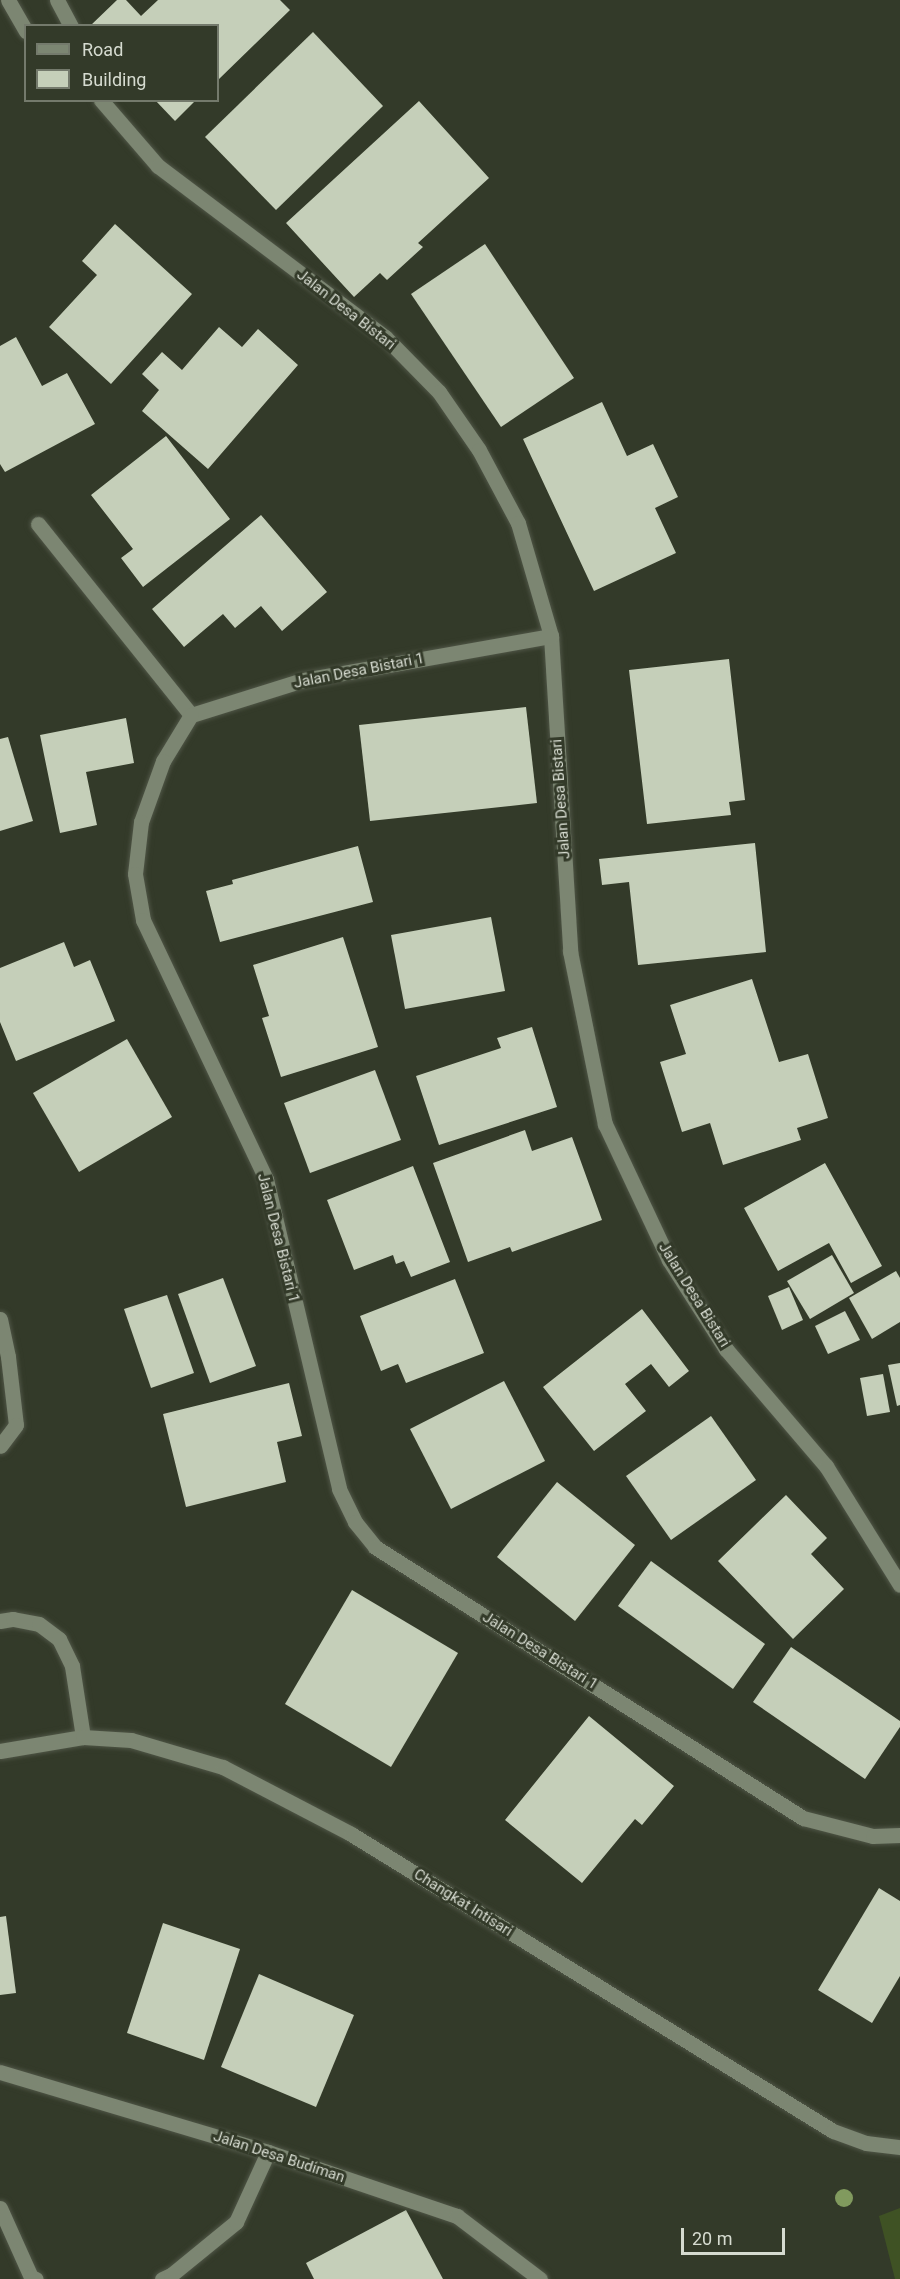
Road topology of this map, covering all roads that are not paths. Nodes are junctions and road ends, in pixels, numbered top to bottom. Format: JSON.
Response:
{"nodes":[{"id":1,"x":8,"y":0,"type":"edge"},
{"id":2,"x":57,"y":0,"type":"edge"},
{"id":3,"x":70,"y":24,"type":"edge"},
{"id":4,"x":24,"y":28,"type":"edge"},
{"id":5,"x":104,"y":102,"type":"edge"},
{"id":6,"x":38,"y":524,"type":"dead end"},
{"id":7,"x":551,"y":636,"type":"junction"},
{"id":8,"x":191,"y":715,"type":"junction"},
{"id":9,"x":0,"y":1319,"type":"edge"},
{"id":10,"x":0,"y":1446,"type":"edge"},
{"id":11,"x":900,"y":1585,"type":"edge"},
{"id":12,"x":0,"y":1621,"type":"edge"},
{"id":13,"x":83,"y":1737,"type":"junction"},
{"id":14,"x":0,"y":1751,"type":"edge"},
{"id":15,"x":900,"y":1835,"type":"edge"},
{"id":16,"x":0,"y":2072,"type":"edge"},
{"id":17,"x":900,"y":2147,"type":"edge"},
{"id":18,"x":268,"y":2152,"type":"junction"},
{"id":19,"x":0,"y":2208,"type":"edge"},
{"id":20,"x":36,"y":2279,"type":"edge"},
{"id":21,"x":162,"y":2279,"type":"edge"},
{"id":22,"x":540,"y":2279,"type":"edge"}],
"edges":[{"from":1,"to":4,"type":"street"},
{"from":2,"to":3,"type":"street"},
{"from":5,"to":7,"type":"street","name":"Jalan Desa Bistari"},
{"from":6,"to":8,"type":"street"},
{"from":7,"to":8,"type":"street","name":"Jalan Desa Bistari 1"},
{"from":7,"to":11,"type":"street","name":"Jalan Desa Bistari"},
{"from":8,"to":15,"type":"street","name":"Jalan Desa Bistari 1"},
{"from":9,"to":10,"type":"street"},
{"from":12,"to":13,"type":"street"},
{"from":13,"to":14,"type":"street","name":"Changkat Intisari"},
{"from":13,"to":17,"type":"street","name":"Changkat Intisari"},
{"from":16,"to":18,"type":"street","name":"Jalan Desa Budiman"},
{"from":18,"to":21,"type":"street"},
{"from":18,"to":22,"type":"street","name":"Jalan Desa Budiman"},
{"from":19,"to":20,"type":"street"}]}
